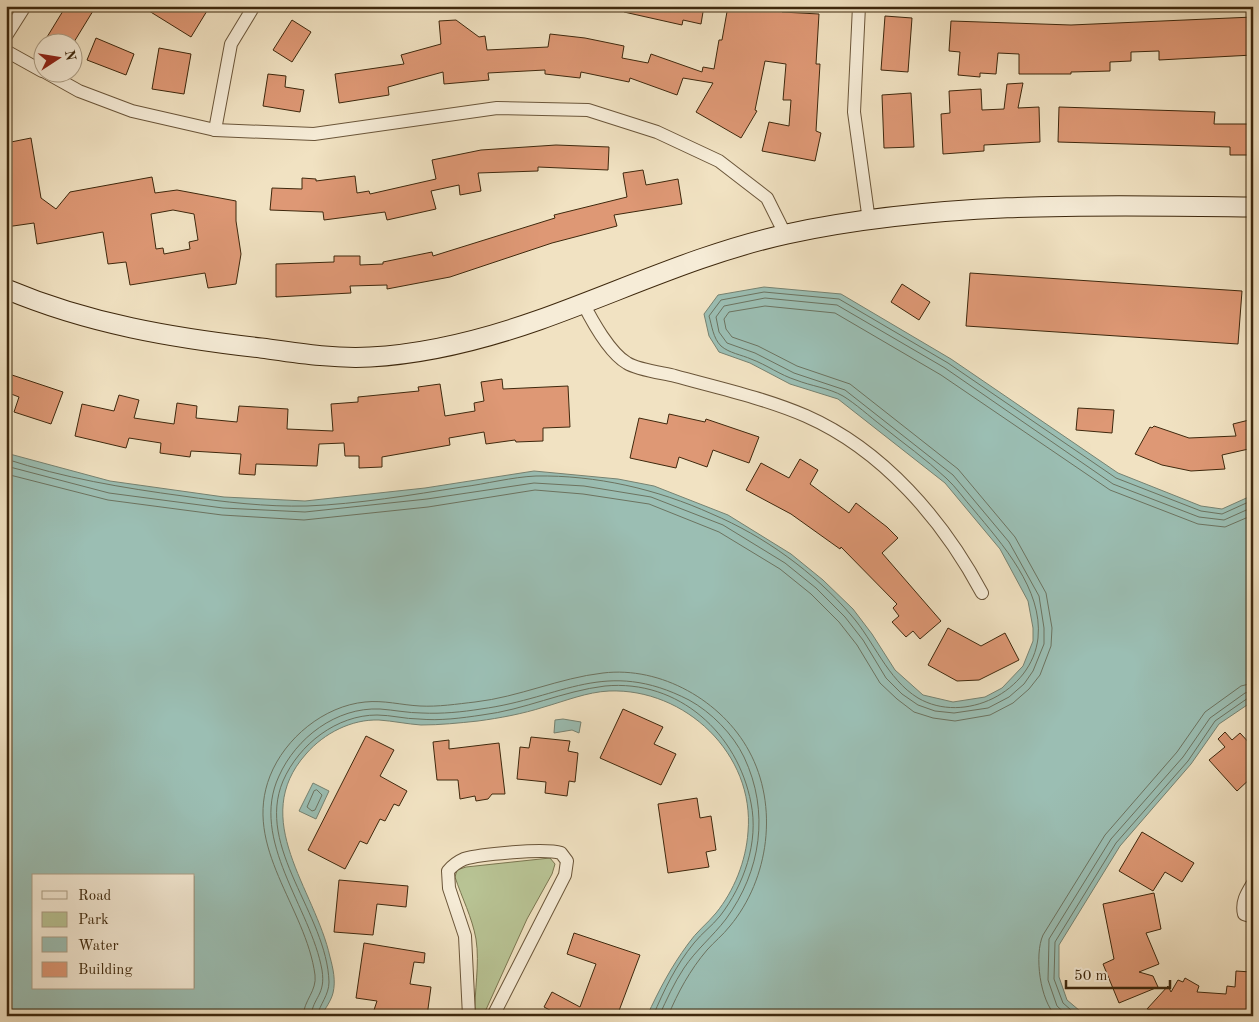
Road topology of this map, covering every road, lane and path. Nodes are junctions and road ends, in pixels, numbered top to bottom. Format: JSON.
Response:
{"nodes":[{"id":1,"x":25,"y":6,"type":"edge"},
{"id":2,"x":254,"y":6,"type":"edge"},
{"id":3,"x":859,"y":6,"type":"edge"},
{"id":4,"x":6,"y":36,"type":"edge"},
{"id":5,"x":6,"y":50,"type":"edge"},
{"id":6,"x":32,"y":65,"type":"edge"},
{"id":7,"x":62,"y":82,"type":"edge"},
{"id":8,"x":215,"y":130,"type":"junction"},
{"id":9,"x":1253,"y":207,"type":"edge"},
{"id":10,"x":869,"y":220,"type":"junction"},
{"id":11,"x":785,"y":234,"type":"junction"},
{"id":12,"x":6,"y":289,"type":"edge"},
{"id":13,"x":583,"y":303,"type":"junction"},
{"id":14,"x":982,"y":593,"type":"dead end"},
{"id":15,"x":1253,"y":883,"type":"edge"},
{"id":16,"x":1253,"y":917,"type":"edge"},
{"id":17,"x":469,"y":1016,"type":"edge"},
{"id":18,"x":493,"y":1016,"type":"edge"}],
"edges":[{"from":1,"to":4,"type":"street"},
{"from":2,"to":8,"type":"street"},
{"from":3,"to":10,"type":"street"},
{"from":5,"to":6,"type":"street"},
{"from":7,"to":8,"type":"street"},
{"from":8,"to":11,"type":"street"},
{"from":9,"to":10,"type":"street"},
{"from":10,"to":11,"type":"street"},
{"from":11,"to":13,"type":"street"},
{"from":12,"to":13,"type":"street"},
{"from":13,"to":14,"type":"street"},
{"from":15,"to":16,"type":"street"},
{"from":17,"to":18,"type":"street"}]}
